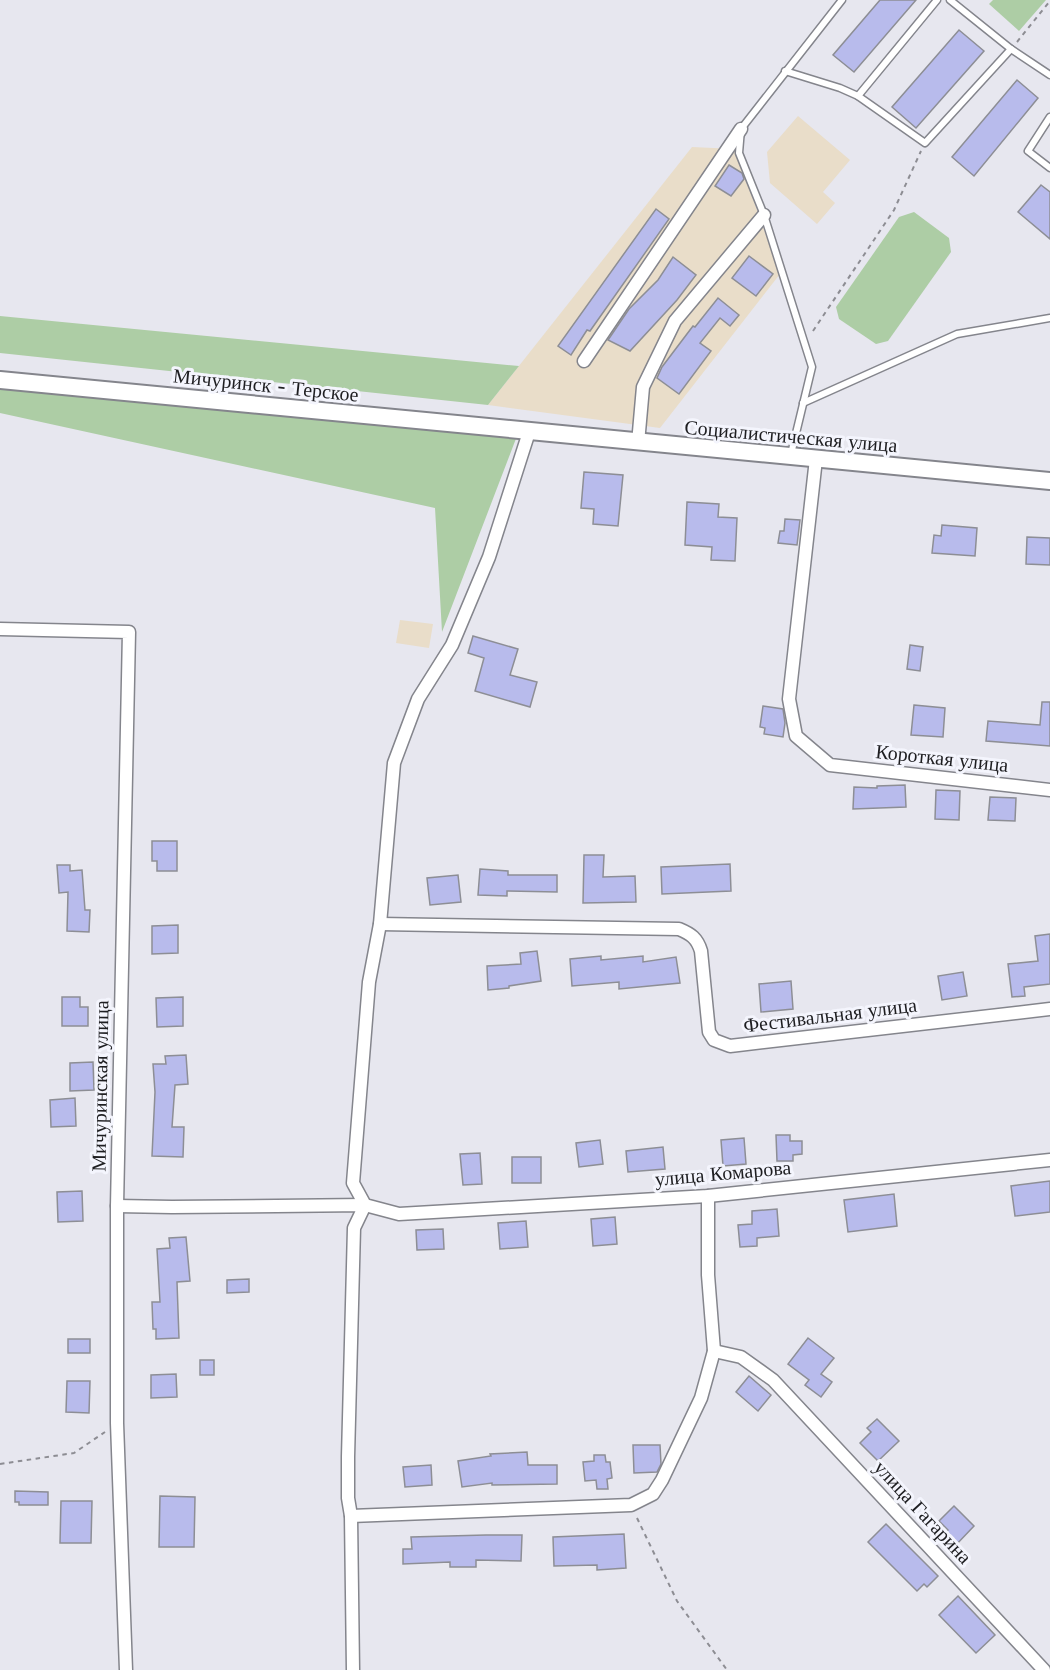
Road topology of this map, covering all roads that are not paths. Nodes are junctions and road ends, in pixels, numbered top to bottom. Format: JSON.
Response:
{"nodes":[{"id":1,"x":842,"y":0,"type":"edge"},
{"id":2,"x":937,"y":0,"type":"edge"},
{"id":3,"x":950,"y":0,"type":"edge"},
{"id":4,"x":1011,"y":49,"type":"junction"},
{"id":5,"x":785,"y":71,"type":"junction"},
{"id":6,"x":1050,"y":75,"type":"edge"},
{"id":7,"x":858,"y":96,"type":"junction"},
{"id":8,"x":1050,"y":117,"type":"edge"},
{"id":9,"x":741,"y":129,"type":"junction"},
{"id":10,"x":1050,"y":168,"type":"edge"},
{"id":11,"x":764,"y":215,"type":"junction"},
{"id":12,"x":1050,"y":318,"type":"edge"},
{"id":13,"x":584,"y":361,"type":"dead end"},
{"id":14,"x":0,"y":380,"type":"edge"},
{"id":15,"x":803,"y":403,"type":"junction"},
{"id":16,"x":529,"y":432,"type":"junction"},
{"id":17,"x":638,"y":443,"type":"junction"},
{"id":18,"x":790,"y":456,"type":"junction"},
{"id":19,"x":816,"y":459,"type":"junction"},
{"id":20,"x":1050,"y":482,"type":"edge"},
{"id":21,"x":0,"y":629,"type":"edge"},
{"id":22,"x":1050,"y":790,"type":"edge"},
{"id":23,"x":380,"y":924,"type":"junction"},
{"id":24,"x":1050,"y":1009,"type":"edge"},
{"id":25,"x":1050,"y":1160,"type":"edge"},
{"id":26,"x":708,"y":1196,"type":"junction"},
{"id":27,"x":365,"y":1205,"type":"junction"},
{"id":28,"x":117,"y":1206,"type":"junction"},
{"id":29,"x":714,"y":1351,"type":"junction"},
{"id":30,"x":351,"y":1516,"type":"junction"},
{"id":31,"x":126,"y":1670,"type":"edge"},
{"id":32,"x":353,"y":1670,"type":"edge"},
{"id":33,"x":1044,"y":1670,"type":"edge"}],
"edges":[{"from":1,"to":5,"type":"lane"},
{"from":2,"to":7,"type":"lane"},
{"from":3,"to":4,"type":"lane"},
{"from":4,"to":6,"type":"lane"},
{"from":4,"to":7,"type":"lane"},
{"from":5,"to":7,"type":"lane"},
{"from":5,"to":9,"type":"lane"},
{"from":8,"to":10,"type":"lane"},
{"from":9,"to":11,"type":"lane"},
{"from":9,"to":13,"type":"street"},
{"from":11,"to":15,"type":"lane"},
{"from":11,"to":17,"type":"street"},
{"from":12,"to":15,"type":"lane"},
{"from":14,"to":16,"type":"street","name":"Мичуринск - Терское"},
{"from":15,"to":18,"type":"lane"},
{"from":16,"to":17,"type":"street","name":"Социалистическая улица"},
{"from":16,"to":23,"type":"street"},
{"from":17,"to":18,"type":"street","name":"Социалистическая улица"},
{"from":18,"to":19,"type":"street","name":"Социалистическая улица"},
{"from":19,"to":20,"type":"street","name":"Социалистическая улица"},
{"from":19,"to":22,"type":"street","name":"Короткая улица"},
{"from":21,"to":28,"type":"street","name":"Мичуринская улица"},
{"from":23,"to":24,"type":"street","name":"Фестивальная улица"},
{"from":23,"to":27,"type":"street"},
{"from":25,"to":26,"type":"street","name":"улица Комарова"},
{"from":26,"to":27,"type":"street","name":"улица Комарова"},
{"from":26,"to":29,"type":"street"},
{"from":27,"to":28,"type":"street","name":"улица Комарова"},
{"from":27,"to":30,"type":"street"},
{"from":28,"to":31,"type":"street","name":"Мичуринская улица"},
{"from":29,"to":30,"type":"street"},
{"from":29,"to":33,"type":"street","name":"улица Гагарина"},
{"from":30,"to":32,"type":"street"}]}
